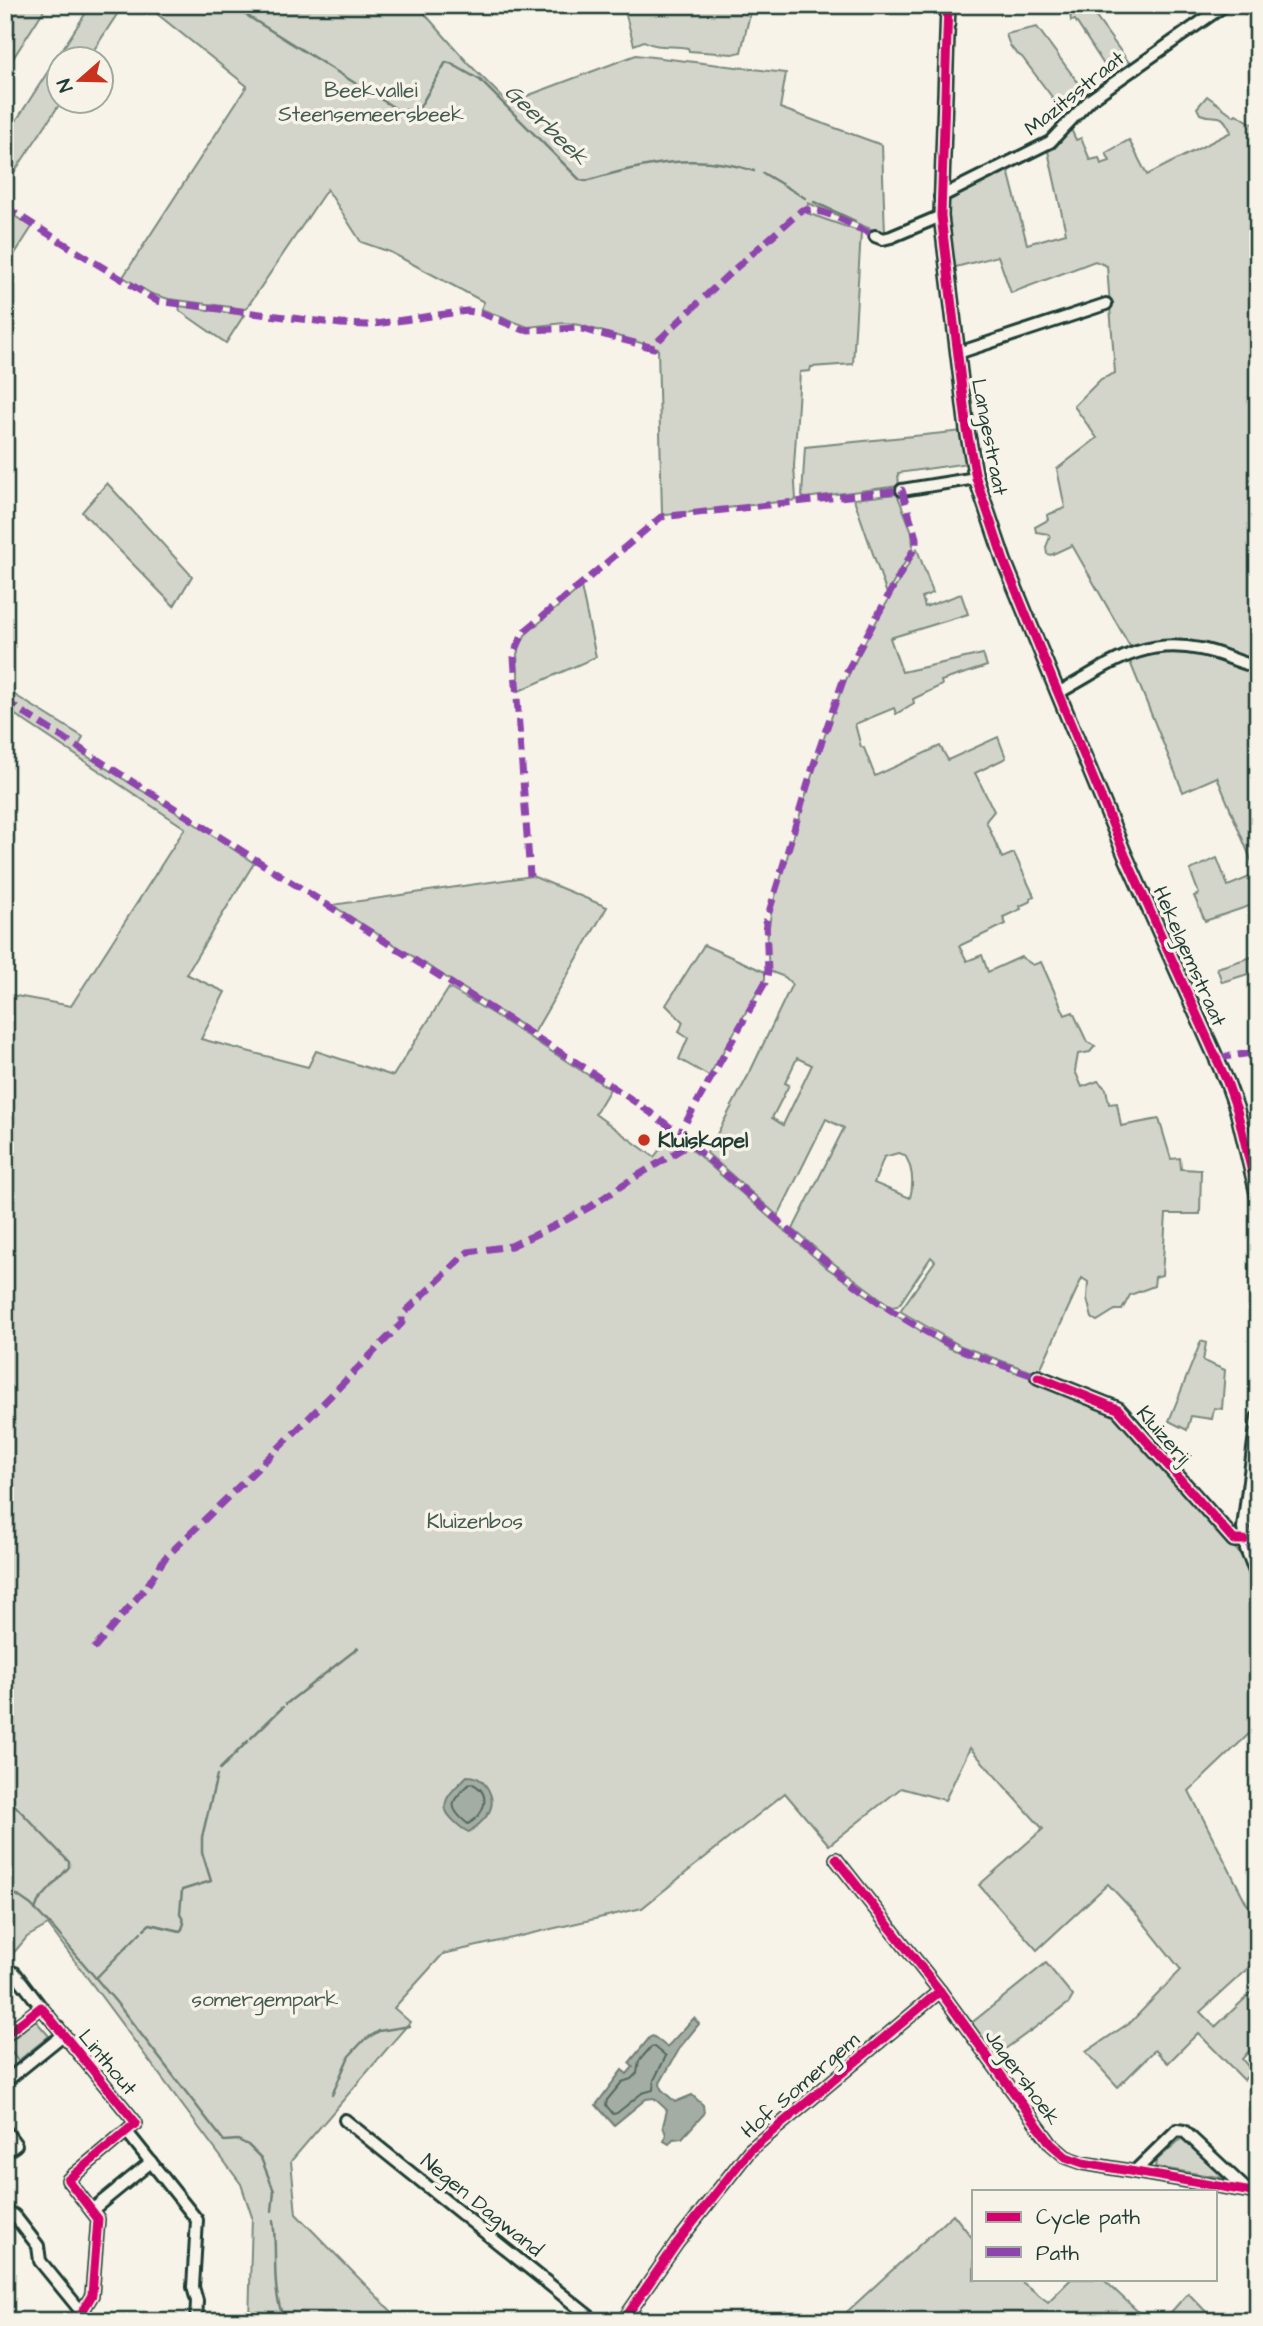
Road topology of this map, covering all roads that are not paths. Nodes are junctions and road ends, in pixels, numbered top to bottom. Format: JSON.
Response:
{"nodes":[{"id":1,"x":948,"y":5,"type":"edge"},
{"id":2,"x":1225,"y":5,"type":"edge"},
{"id":3,"x":1244,"y":5,"type":"edge"},
{"id":4,"x":1258,"y":12,"type":"edge"},
{"id":5,"x":940,"y":197,"type":"junction"},
{"id":6,"x":941,"y":216,"type":"junction"},
{"id":7,"x":875,"y":236,"type":"dead end"},
{"id":8,"x":1106,"y":304,"type":"dead end"},
{"id":9,"x":958,"y":352,"type":"junction"},
{"id":10,"x":976,"y":478,"type":"junction"},
{"id":11,"x":902,"y":490,"type":"dead end"},
{"id":12,"x":1258,"y":667,"type":"edge"},
{"id":13,"x":1058,"y":693,"type":"junction"},
{"id":14,"x":1124,"y":850,"type":"joint"},
{"id":15,"x":1258,"y":1197,"type":"edge"},
{"id":16,"x":1038,"y":1377,"type":"dead end"},
{"id":17,"x":1258,"y":1418,"type":"edge"},
{"id":18,"x":1244,"y":1539,"type":"junction"},
{"id":19,"x":1258,"y":1576,"type":"edge"},
{"id":20,"x":836,"y":1859,"type":"dead end"},
{"id":21,"x":15,"y":1973,"type":"dead end"},
{"id":22,"x":940,"y":1991,"type":"junction"},
{"id":23,"x":41,"y":2007,"type":"junction"},
{"id":24,"x":5,"y":2035,"type":"edge"},
{"id":25,"x":63,"y":2035,"type":"junction"},
{"id":26,"x":5,"y":2082,"type":"edge"},
{"id":27,"x":345,"y":2120,"type":"dead end"},
{"id":28,"x":5,"y":2130,"type":"edge"},
{"id":29,"x":127,"y":2132,"type":"junction"},
{"id":30,"x":5,"y":2153,"type":"edge"},
{"id":31,"x":151,"y":2162,"type":"junction"},
{"id":32,"x":1134,"y":2172,"type":"junction"},
{"id":33,"x":1253,"y":2192,"type":"edge"},
{"id":34,"x":5,"y":2210,"type":"edge"},
{"id":35,"x":92,"y":2210,"type":"junction"},
{"id":36,"x":85,"y":2316,"type":"edge"},
{"id":37,"x":196,"y":2321,"type":"edge"},
{"id":38,"x":595,"y":2321,"type":"edge"},
{"id":39,"x":622,"y":2321,"type":"edge"}],
"edges":[{"from":1,"to":5,"type":"street","name":"Langestraat"},
{"from":2,"to":5,"type":"street","name":"Mazitsstraat"},
{"from":3,"to":4,"type":"street"},
{"from":5,"to":6,"type":"street","name":"Langestraat"},
{"from":6,"to":7,"type":"street"},
{"from":6,"to":9,"type":"street","name":"Langestraat"},
{"from":8,"to":9,"type":"street"},
{"from":9,"to":10,"type":"street","name":"Langestraat"},
{"from":10,"to":11,"type":"street"},
{"from":10,"to":13,"type":"street","name":"Langestraat"},
{"from":12,"to":13,"type":"street"},
{"from":13,"to":14,"type":"street","name":"Langestraat"},
{"from":14,"to":15,"type":"street","name":"Hekelgemstraat"},
{"from":16,"to":18,"type":"street","name":"Kluizerij"},
{"from":17,"to":18,"type":"street"},
{"from":18,"to":19,"type":"street"},
{"from":20,"to":22,"type":"street","name":"Jagershoek"},
{"from":21,"to":23,"type":"street","name":"Linthout"},
{"from":22,"to":32,"type":"street","name":"Jagershoek"},
{"from":22,"to":39,"type":"street","name":"Hof Somergem"},
{"from":23,"to":24,"type":"street"},
{"from":23,"to":25,"type":"street","name":"Linthout"},
{"from":25,"to":26,"type":"street","name":"Linthout"},
{"from":25,"to":29,"type":"street","name":"Linthout"},
{"from":27,"to":38,"type":"street","name":"Negen Dagwand"},
{"from":28,"to":30,"type":"street"},
{"from":29,"to":31,"type":"street","name":"Linthout"},
{"from":29,"to":35,"type":"street"},
{"from":31,"to":35,"type":"street"},
{"from":31,"to":37,"type":"street","name":"Linthout"},
{"from":32,"to":33,"type":"street","name":"Jagershoek"},
{"from":32,"to":33,"type":"street","name":"Jagershoek"},
{"from":34,"to":36,"type":"street"},
{"from":35,"to":36,"type":"street"}]}
